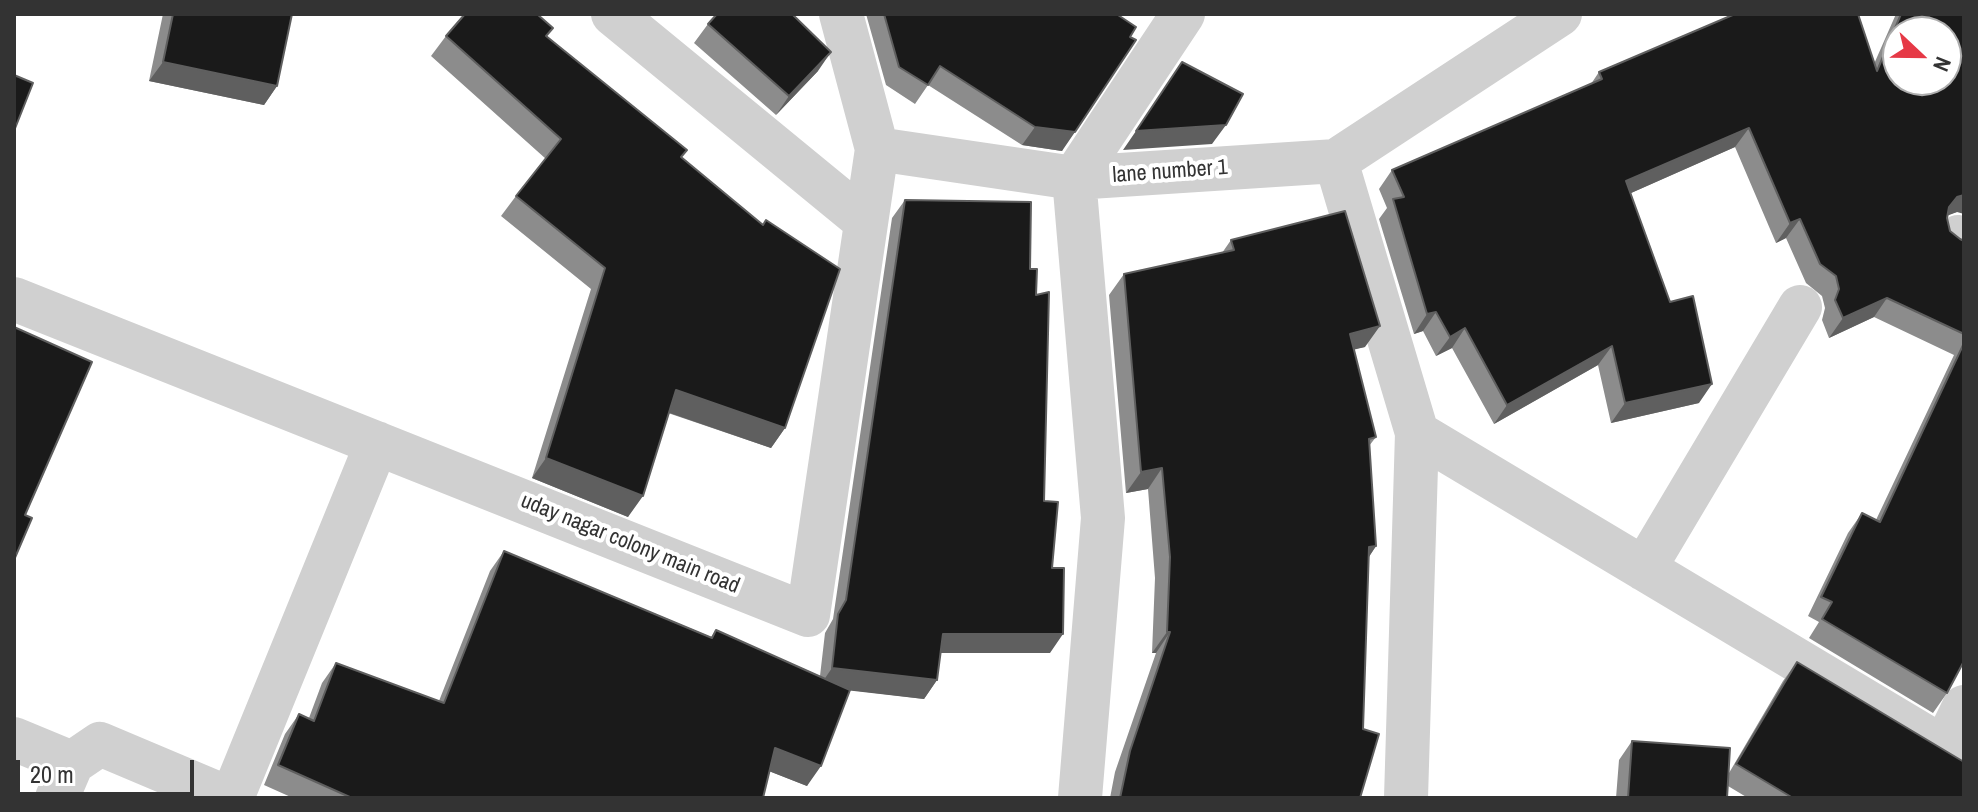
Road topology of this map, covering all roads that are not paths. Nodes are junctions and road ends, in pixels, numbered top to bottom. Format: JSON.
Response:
{"nodes":[{"id":1,"x":613,"y":14,"type":"edge"},
{"id":2,"x":841,"y":14,"type":"edge"},
{"id":3,"x":1183,"y":14,"type":"edge"},
{"id":4,"x":1560,"y":14,"type":"edge"},
{"id":5,"x":877,"y":149,"type":"junction"},
{"id":6,"x":1336,"y":161,"type":"junction"},
{"id":7,"x":1074,"y":178,"type":"junction"},
{"id":8,"x":864,"y":220,"type":"junction"},
{"id":9,"x":14,"y":299,"type":"edge"},
{"id":10,"x":1800,"y":307,"type":"dead end"},
{"id":11,"x":1417,"y":433,"type":"junction"},
{"id":12,"x":377,"y":443,"type":"junction"},
{"id":13,"x":1644,"y":569,"type":"junction"},
{"id":14,"x":1964,"y":707,"type":"edge"},
{"id":15,"x":14,"y":739,"type":"edge"},
{"id":16,"x":1954,"y":754,"type":"edge"},
{"id":17,"x":64,"y":781,"type":"edge"},
{"id":18,"x":230,"y":798,"type":"edge"},
{"id":19,"x":1080,"y":798,"type":"edge"},
{"id":20,"x":1406,"y":798,"type":"edge"}],
"edges":[{"from":1,"to":8,"type":"street"},
{"from":2,"to":5,"type":"street"},
{"from":3,"to":7,"type":"street"},
{"from":4,"to":6,"type":"street","name":"lane number 1"},
{"from":5,"to":7,"type":"street","name":"lane number 1"},
{"from":5,"to":8,"type":"street","name":"uday nagar colony main road"},
{"from":6,"to":7,"type":"street","name":"lane number 1"},
{"from":6,"to":11,"type":"street"},
{"from":7,"to":19,"type":"street"},
{"from":8,"to":12,"type":"street","name":"uday nagar colony main road"},
{"from":9,"to":12,"type":"street","name":"uday nagar colony main road"},
{"from":10,"to":13,"type":"street"},
{"from":11,"to":13,"type":"street"},
{"from":11,"to":20,"type":"street"},
{"from":12,"to":18,"type":"street"},
{"from":13,"to":16,"type":"street"},
{"from":14,"to":16,"type":"street"},
{"from":15,"to":17,"type":"street"},
{"from":17,"to":18,"type":"street"}]}
